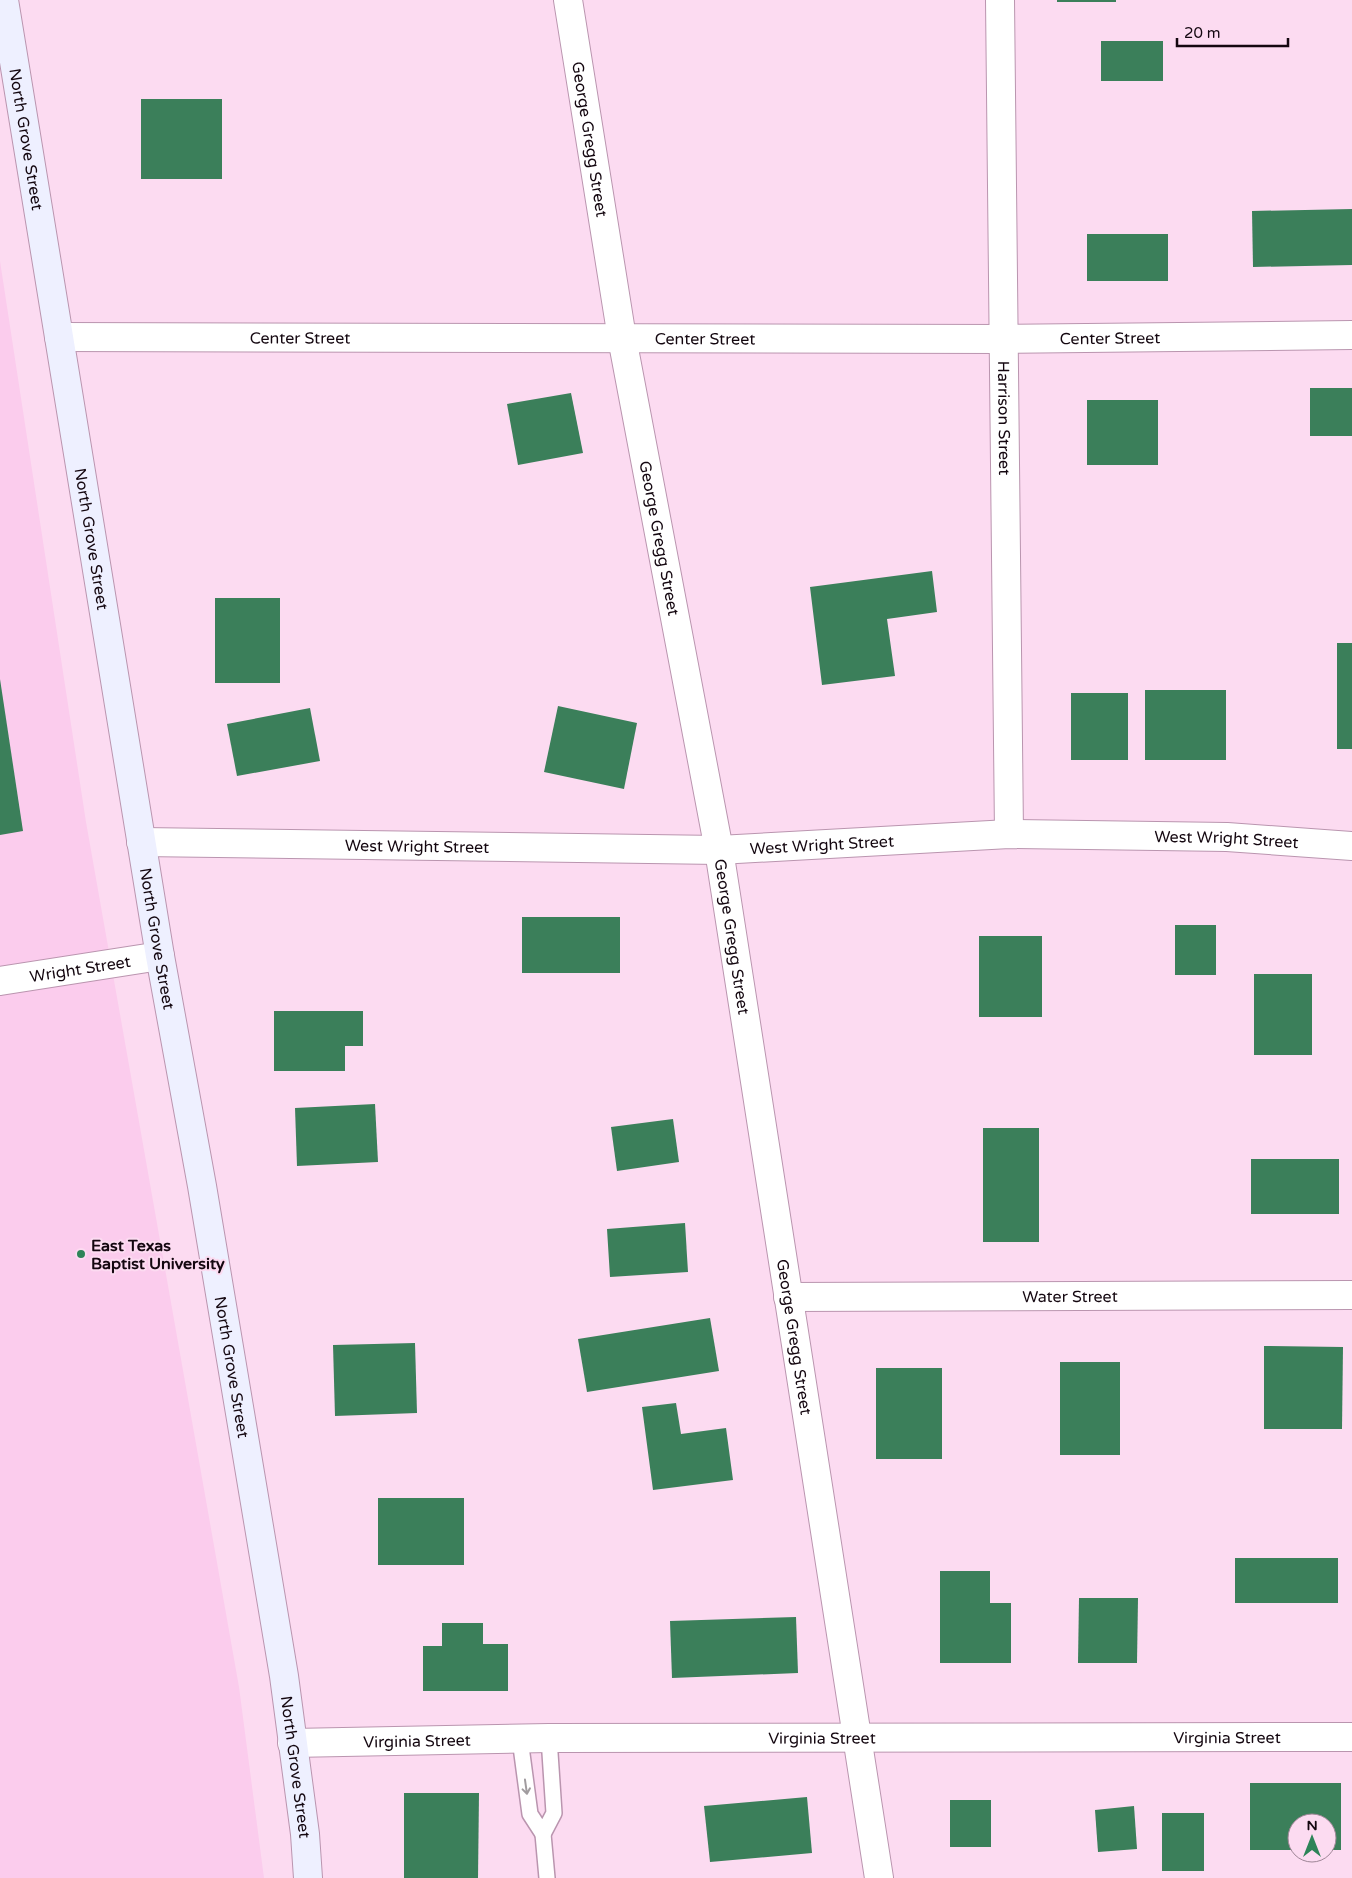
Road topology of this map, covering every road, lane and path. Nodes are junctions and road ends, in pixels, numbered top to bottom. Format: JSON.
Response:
{"nodes":[{"id":1,"x":4,"y":0,"type":"edge"},
{"id":2,"x":568,"y":0,"type":"edge"},
{"id":3,"x":1000,"y":0,"type":"edge"},
{"id":4,"x":1352,"y":335,"type":"edge"},
{"id":5,"x":59,"y":337,"type":"junction"},
{"id":6,"x":622,"y":338,"type":"junction"},
{"id":7,"x":1005,"y":339,"type":"junction"},
{"id":8,"x":1009,"y":834,"type":"junction"},
{"id":9,"x":141,"y":842,"type":"junction"},
{"id":10,"x":1352,"y":846,"type":"edge"},
{"id":11,"x":718,"y":850,"type":"junction"},
{"id":12,"x":160,"y":956,"type":"junction"},
{"id":13,"x":0,"y":981,"type":"edge"},
{"id":14,"x":1352,"y":1295,"type":"edge"},
{"id":15,"x":788,"y":1298,"type":"junction"},
{"id":16,"x":1352,"y":1737,"type":"edge"},
{"id":17,"x":549,"y":1738,"type":"junction"},
{"id":18,"x":856,"y":1738,"type":"junction"},
{"id":19,"x":520,"y":1739,"type":"junction"},
{"id":20,"x":292,"y":1743,"type":"junction"},
{"id":21,"x":543,"y":1834,"type":"junction"},
{"id":22,"x":308,"y":1878,"type":"edge"},
{"id":23,"x":547,"y":1878,"type":"edge"},
{"id":24,"x":879,"y":1878,"type":"edge"}],
"edges":[{"from":1,"to":5,"type":"main road","name":"North Grove Street"},
{"from":2,"to":6,"type":"street","name":"George Gregg Street"},
{"from":3,"to":7,"type":"street","name":"Harrison Street"},
{"from":4,"to":7,"type":"street","name":"Center Street"},
{"from":5,"to":6,"type":"street","name":"Center Street"},
{"from":5,"to":9,"type":"main road","name":"North Grove Street"},
{"from":6,"to":7,"type":"street","name":"Center Street"},
{"from":6,"to":11,"type":"street","name":"George Gregg Street"},
{"from":7,"to":8,"type":"street","name":"Harrison Street"},
{"from":8,"to":10,"type":"street","name":"West Wright Street"},
{"from":8,"to":11,"type":"street","name":"West Wright Street"},
{"from":9,"to":11,"type":"street","name":"West Wright Street"},
{"from":9,"to":12,"type":"main road","name":"North Grove Street"},
{"from":11,"to":15,"type":"street","name":"George Gregg Street"},
{"from":12,"to":13,"type":"street","name":"Wright Street"},
{"from":12,"to":20,"type":"main road","name":"North Grove Street"},
{"from":14,"to":15,"type":"street","name":"Water Street"},
{"from":15,"to":18,"type":"street","name":"George Gregg Street"},
{"from":16,"to":18,"type":"street","name":"Virginia Street"},
{"from":17,"to":18,"type":"street","name":"Virginia Street"},
{"from":17,"to":19,"type":"street","name":"Virginia Street"},
{"from":17,"to":21,"type":"lane"},
{"from":18,"to":24,"type":"street","name":"George Gregg Street"},
{"from":19,"to":20,"type":"street","name":"Virginia Street"},
{"from":19,"to":21,"type":"lane","one_way":true},
{"from":20,"to":22,"type":"main road","name":"North Grove Street"},
{"from":21,"to":23,"type":"lane"}]}
